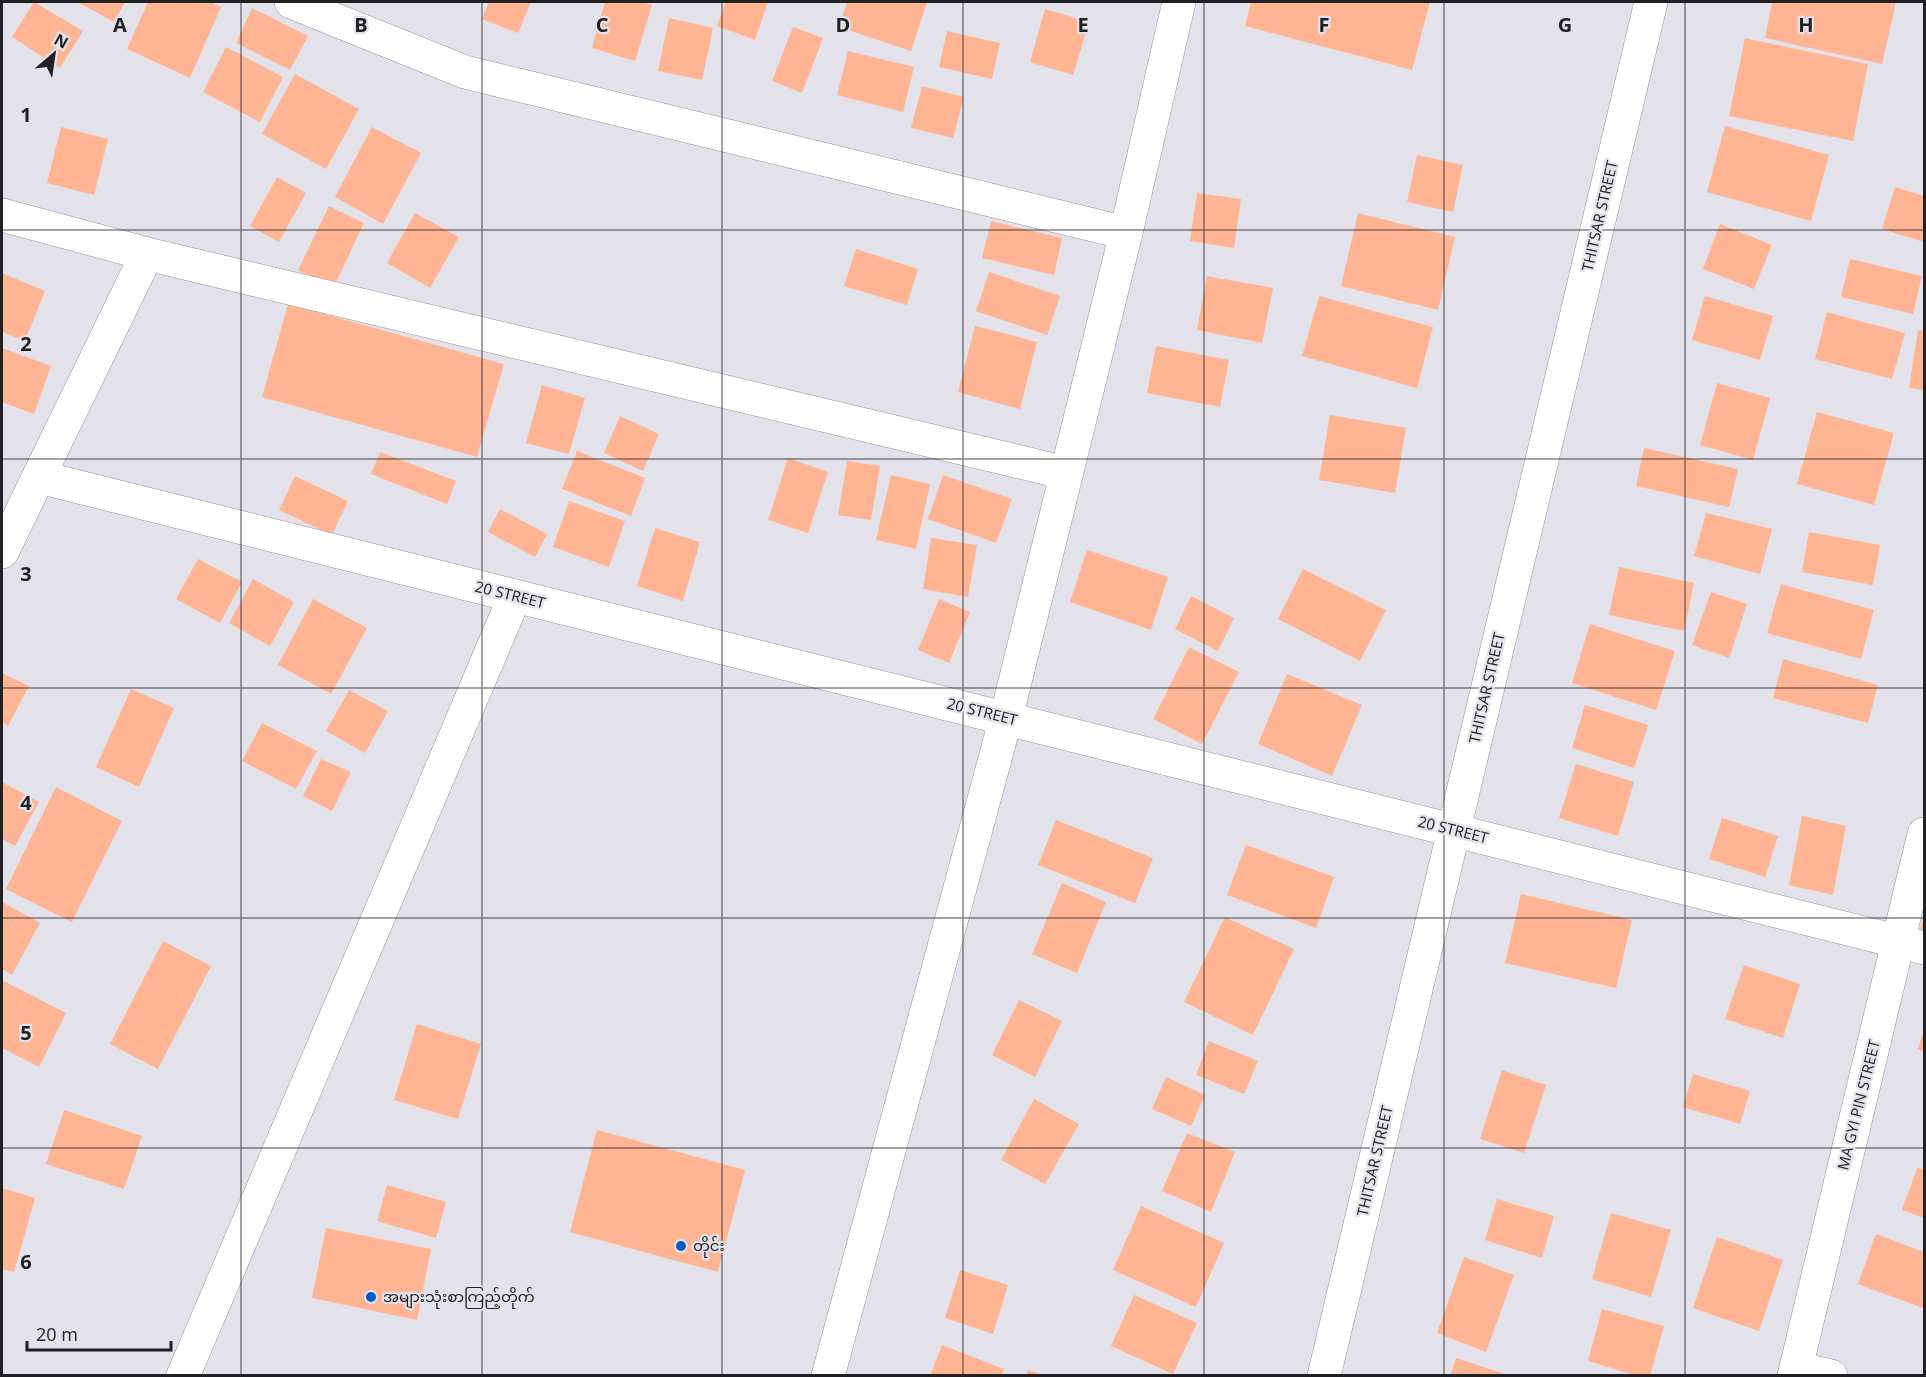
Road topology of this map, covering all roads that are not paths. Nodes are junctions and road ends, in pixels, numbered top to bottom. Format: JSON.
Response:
{"nodes":[{"id":1,"x":291,"y":2,"type":"edge"},
{"id":2,"x":1179,"y":2,"type":"edge"},
{"id":3,"x":1651,"y":2,"type":"edge"},
{"id":4,"x":2,"y":215,"type":"edge"},
{"id":5,"x":1126,"y":233,"type":"junction"},
{"id":6,"x":147,"y":254,"type":"junction"},
{"id":7,"x":1066,"y":473,"type":"junction"},
{"id":8,"x":39,"y":477,"type":"junction"},
{"id":9,"x":2,"y":552,"type":"edge"},
{"id":10,"x":515,"y":596,"type":"junction"},
{"id":11,"x":1006,"y":718,"type":"junction"},
{"id":12,"x":1453,"y":830,"type":"junction"},
{"id":13,"x":1924,"y":834,"type":"edge"},
{"id":14,"x":1912,"y":945,"type":"edge"},
{"id":15,"x":1795,"y":1372,"type":"edge"},
{"id":16,"x":183,"y":1376,"type":"edge"},
{"id":17,"x":828,"y":1376,"type":"edge"},
{"id":18,"x":1323,"y":1376,"type":"edge"},
{"id":19,"x":1831,"y":1376,"type":"edge"}],
"edges":[{"from":1,"to":5,"type":"street"},
{"from":2,"to":5,"type":"street"},
{"from":3,"to":12,"type":"street","name":"THITSAR STREET"},
{"from":4,"to":6,"type":"street"},
{"from":5,"to":7,"type":"street"},
{"from":6,"to":7,"type":"street"},
{"from":6,"to":8,"type":"street"},
{"from":7,"to":11,"type":"street"},
{"from":8,"to":9,"type":"street"},
{"from":8,"to":10,"type":"street","name":"20 STREET"},
{"from":10,"to":11,"type":"street","name":"20 STREET"},
{"from":10,"to":16,"type":"street"},
{"from":11,"to":12,"type":"street","name":"20 STREET"},
{"from":11,"to":17,"type":"street"},
{"from":12,"to":14,"type":"street","name":"20 STREET"},
{"from":12,"to":18,"type":"street","name":"THITSAR STREET"},
{"from":13,"to":14,"type":"street","name":"MA GYI PIN STREET"},
{"from":14,"to":15,"type":"street","name":"MA GYI PIN STREET"},
{"from":15,"to":19,"type":"street"}]}
